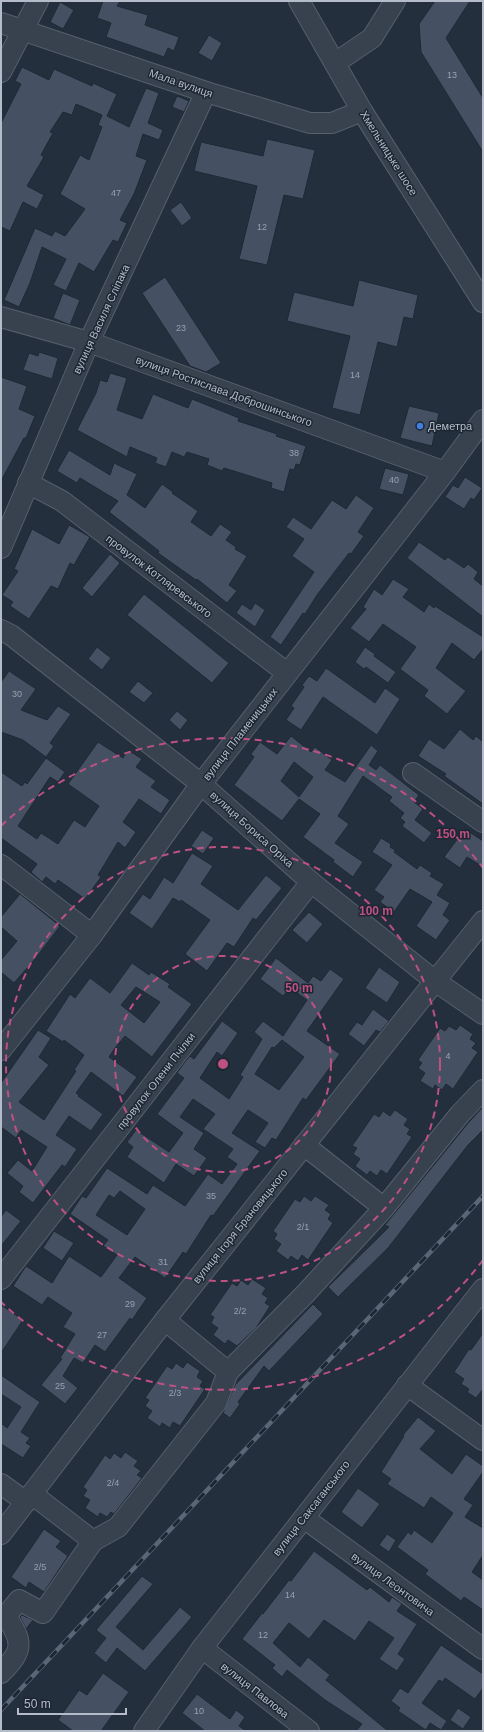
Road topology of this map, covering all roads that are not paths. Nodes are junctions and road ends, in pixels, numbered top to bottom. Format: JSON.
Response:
{"nodes":[{"id":1,"x":38,"y":1,"type":"edge"},
{"id":2,"x":299,"y":1,"type":"edge"},
{"id":3,"x":395,"y":1,"type":"edge"},
{"id":4,"x":1,"y":23,"type":"edge"},
{"id":5,"x":22,"y":30,"type":"junction"},
{"id":6,"x":335,"y":64,"type":"junction"},
{"id":7,"x":1,"y":72,"type":"edge"},
{"id":8,"x":206,"y":92,"type":"junction"},
{"id":9,"x":362,"y":111,"type":"junction"},
{"id":10,"x":483,"y":302,"type":"edge"},
{"id":11,"x":1,"y":317,"type":"edge"},
{"id":12,"x":89,"y":342,"type":"junction"},
{"id":13,"x":483,"y":420,"type":"edge"},
{"id":14,"x":445,"y":472,"type":"junction"},
{"id":15,"x":28,"y":483,"type":"junction"},
{"id":16,"x":1,"y":548,"type":"edge"},
{"id":17,"x":1,"y":630,"type":"edge"},
{"id":18,"x":287,"y":673,"type":"junction"},
{"id":19,"x":413,"y":773,"type":"dead end"},
{"id":20,"x":201,"y":784,"type":"junction"},
{"id":21,"x":483,"y":822,"type":"edge"},
{"id":22,"x":1,"y":865,"type":"edge"},
{"id":23,"x":311,"y":882,"type":"junction"},
{"id":24,"x":483,"y":921,"type":"edge"},
{"id":25,"x":92,"y":934,"type":"junction"},
{"id":26,"x":435,"y":980,"type":"junction"},
{"id":27,"x":483,"y":1014,"type":"edge"},
{"id":28,"x":1,"y":1050,"type":"edge"},
{"id":29,"x":483,"y":1090,"type":"edge"},
{"id":30,"x":304,"y":1145,"type":"junction"},
{"id":31,"x":384,"y":1208,"type":"junction"},
{"id":32,"x":1,"y":1279,"type":"edge"},
{"id":33,"x":483,"y":1290,"type":"edge"},
{"id":34,"x":165,"y":1320,"type":"junction"},
{"id":35,"x":228,"y":1372,"type":"junction"},
{"id":36,"x":407,"y":1385,"type":"junction"},
{"id":37,"x":483,"y":1440,"type":"edge"},
{"id":38,"x":1,"y":1484,"type":"edge"},
{"id":39,"x":29,"y":1498,"type":"junction"},
{"id":40,"x":304,"y":1518,"type":"junction"},
{"id":41,"x":1,"y":1534,"type":"edge"},
{"id":42,"x":93,"y":1541,"type":"junction"},
{"id":43,"x":3,"y":1614,"type":"edge"},
{"id":44,"x":202,"y":1648,"type":"junction"},
{"id":45,"x":483,"y":1649,"type":"edge"},
{"id":46,"x":1,"y":1673,"type":"edge"},
{"id":47,"x":144,"y":1731,"type":"edge"},
{"id":48,"x":309,"y":1731,"type":"edge"}],
"edges":[{"from":1,"to":5,"type":"street"},
{"from":2,"to":6,"type":"street","name":"Хмельницьке шосе"},
{"from":3,"to":6,"type":"street"},
{"from":4,"to":5,"type":"street","name":"Мала вулиця"},
{"from":5,"to":7,"type":"street"},
{"from":5,"to":8,"type":"street","name":"Мала вулиця"},
{"from":6,"to":9,"type":"street","name":"Хмельницьке шосе"},
{"from":8,"to":9,"type":"street","name":"Мала вулиця"},
{"from":8,"to":12,"type":"street","name":"вулиця Василя Сліпака"},
{"from":9,"to":10,"type":"street","name":"Хмельницьке шосе"},
{"from":11,"to":12,"type":"street","name":"вулиця Ростислава Доброшинського"},
{"from":12,"to":14,"type":"street","name":"вулиця Ростислава Доброшинського"},
{"from":12,"to":15,"type":"street","name":"вулиця Василя Сліпака"},
{"from":13,"to":14,"type":"street","name":"вулиця Пламеницьких"},
{"from":14,"to":18,"type":"street","name":"вулиця Пламеницьких"},
{"from":15,"to":16,"type":"street","name":"вулиця Василя Сліпака"},
{"from":15,"to":18,"type":"street","name":"провулок Котляревського"},
{"from":17,"to":20,"type":"street","name":"вулиця Бориса Оріха"},
{"from":18,"to":20,"type":"street","name":"вулиця Пламеницьких"},
{"from":19,"to":21,"type":"street"},
{"from":20,"to":23,"type":"street","name":"вулиця Бориса Оріха"},
{"from":20,"to":25,"type":"street","name":"вулиця Пламеницьких"},
{"from":22,"to":25,"type":"street"},
{"from":23,"to":26,"type":"street","name":"вулиця Бориса Оріха"},
{"from":23,"to":32,"type":"street","name":"провулок Олени Пчілки"},
{"from":24,"to":26,"type":"street","name":"вулиця Ігоря Брановицького"},
{"from":25,"to":28,"type":"street","name":"вулиця Пламеницьких"},
{"from":26,"to":27,"type":"street","name":"вулиця Бориса Оріха"},
{"from":26,"to":30,"type":"street","name":"вулиця Ігоря Брановицького"},
{"from":29,"to":31,"type":"street"},
{"from":30,"to":31,"type":"street"},
{"from":30,"to":34,"type":"street","name":"вулиця Ігоря Брановицького"},
{"from":31,"to":35,"type":"street"},
{"from":33,"to":36,"type":"street","name":"вулиця Саксаганського"},
{"from":34,"to":35,"type":"street"},
{"from":34,"to":39,"type":"street","name":"вулиця Ігоря Брановицького"},
{"from":35,"to":42,"type":"street"},
{"from":36,"to":37,"type":"street"},
{"from":36,"to":40,"type":"street","name":"вулиця Саксаганського"},
{"from":38,"to":39,"type":"street"},
{"from":39,"to":41,"type":"street","name":"вулиця Ігоря Брановицького"},
{"from":39,"to":42,"type":"street"},
{"from":40,"to":44,"type":"street","name":"вулиця Саксаганського"},
{"from":40,"to":45,"type":"street","name":"вулиця Леонтовича"},
{"from":42,"to":43,"type":"street"},
{"from":43,"to":46,"type":"street"},
{"from":44,"to":47,"type":"street","name":"вулиця Саксаганського"},
{"from":44,"to":48,"type":"street","name":"вулиця Павлова"}]}
